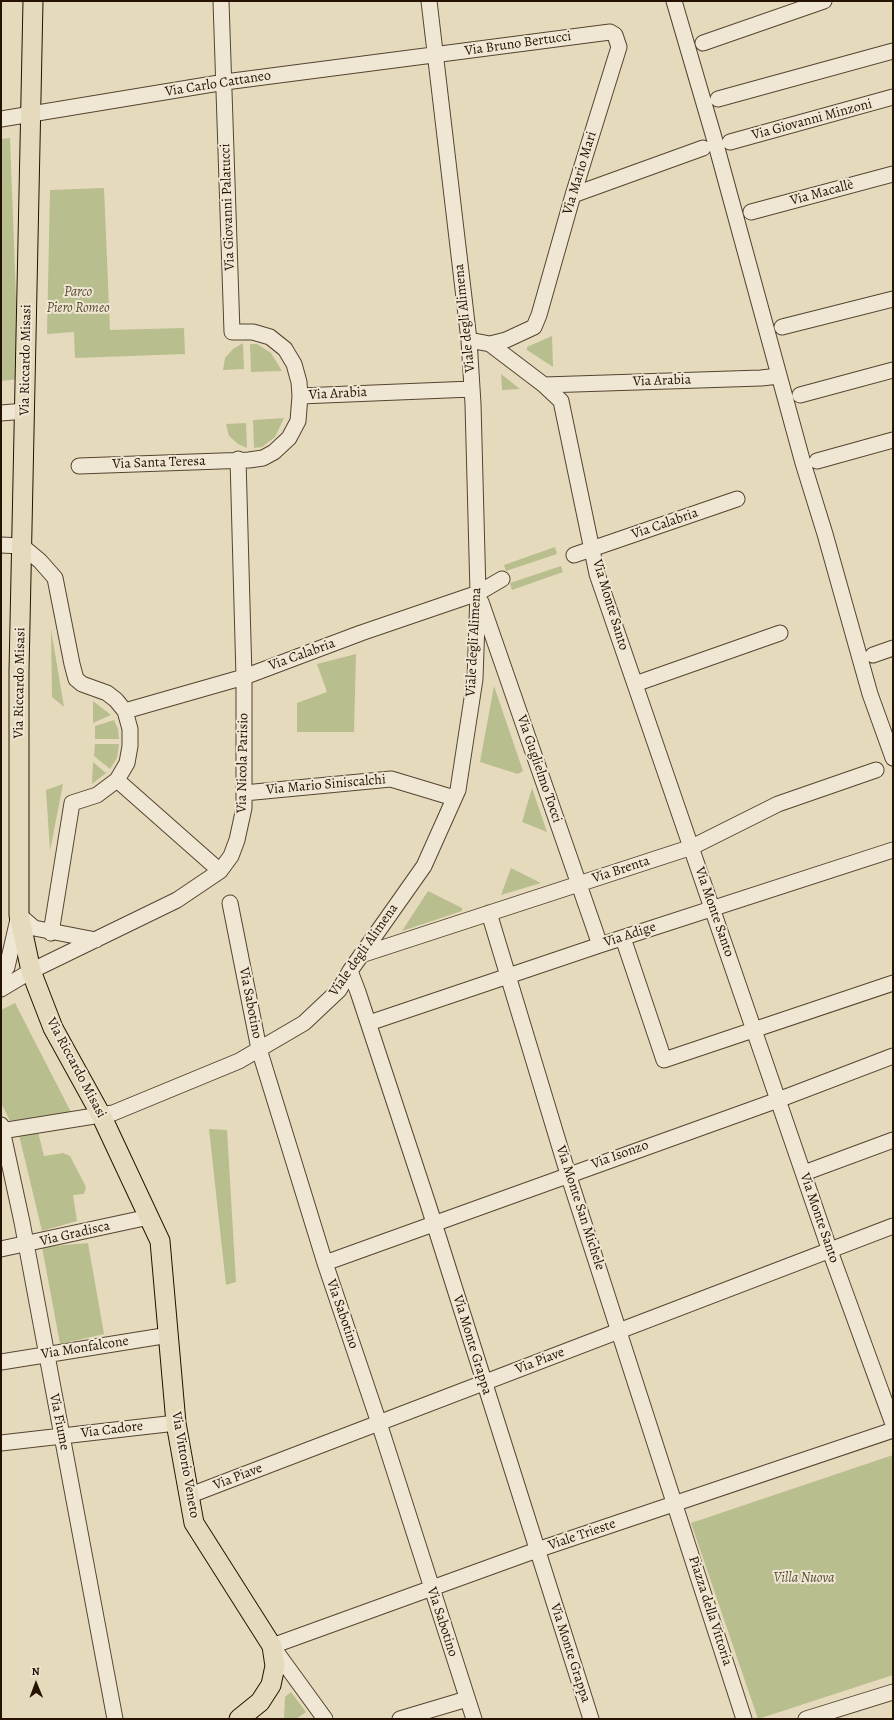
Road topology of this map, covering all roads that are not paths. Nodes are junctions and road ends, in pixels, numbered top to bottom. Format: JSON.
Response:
{"nodes":[{"id":1,"x":33,"y":1,"type":"edge"},
{"id":2,"x":221,"y":1,"type":"edge"},
{"id":3,"x":429,"y":1,"type":"edge"},
{"id":4,"x":674,"y":1,"type":"edge"},
{"id":5,"x":824,"y":1,"type":"edge"},
{"id":6,"x":600,"y":32,"type":"joint"},
{"id":7,"x":703,"y":43,"type":"dead end"},
{"id":8,"x":893,"y":51,"type":"edge"},
{"id":9,"x":435,"y":55,"type":"junction"},
{"id":10,"x":225,"y":82,"type":"junction"},
{"id":11,"x":893,"y":97,"type":"edge"},
{"id":12,"x":718,"y":99,"type":"dead end"},
{"id":13,"x":32,"y":115,"type":"junction"},
{"id":14,"x":1,"y":119,"type":"edge"},
{"id":15,"x":730,"y":142,"type":"dead end"},
{"id":16,"x":703,"y":148,"type":"dead end"},
{"id":17,"x":893,"y":174,"type":"edge"},
{"id":18,"x":573,"y":195,"type":"junction"},
{"id":19,"x":751,"y":212,"type":"dead end"},
{"id":20,"x":893,"y":299,"type":"edge"},
{"id":21,"x":782,"y":327,"type":"dead end"},
{"id":22,"x":232,"y":332,"type":"joint"},
{"id":23,"x":469,"y":340,"type":"junction"},
{"id":24,"x":490,"y":344,"type":"junction"},
{"id":25,"x":893,"y":370,"type":"edge"},
{"id":26,"x":779,"y":376,"type":"junction"},
{"id":27,"x":472,"y":389,"type":"junction"},
{"id":28,"x":550,"y":390,"type":"junction"},
{"id":29,"x":800,"y":395,"type":"dead end"},
{"id":30,"x":300,"y":396,"type":"junction"},
{"id":31,"x":25,"y":411,"type":"junction"},
{"id":32,"x":1,"y":413,"type":"edge"},
{"id":33,"x":893,"y":440,"type":"edge"},
{"id":34,"x":238,"y":460,"type":"junction"},
{"id":35,"x":818,"y":461,"type":"dead end"},
{"id":36,"x":79,"y":466,"type":"dead end"},
{"id":37,"x":737,"y":499,"type":"dead end"},
{"id":38,"x":1,"y":545,"type":"edge"},
{"id":39,"x":22,"y":546,"type":"junction"},
{"id":40,"x":593,"y":548,"type":"junction"},
{"id":41,"x":574,"y":555,"type":"dead end"},
{"id":42,"x":502,"y":579,"type":"dead end"},
{"id":43,"x":478,"y":593,"type":"junction"},
{"id":44,"x":780,"y":633,"type":"dead end"},
{"id":45,"x":893,"y":648,"type":"edge"},
{"id":46,"x":872,"y":655,"type":"dead end"},
{"id":47,"x":244,"y":677,"type":"junction"},
{"id":48,"x":635,"y":684,"type":"junction"},
{"id":49,"x":125,"y":711,"type":"junction"},
{"id":50,"x":893,"y":758,"type":"edge"},
{"id":51,"x":876,"y":770,"type":"dead end"},
{"id":52,"x":116,"y":780,"type":"junction"},
{"id":53,"x":244,"y":793,"type":"junction"},
{"id":54,"x":454,"y":798,"type":"junction"},
{"id":55,"x":692,"y":847,"type":"junction"},
{"id":56,"x":893,"y":850,"type":"edge"},
{"id":57,"x":220,"y":871,"type":"junction"},
{"id":58,"x":579,"y":883,"type":"junction"},
{"id":59,"x":230,"y":903,"type":"dead end"},
{"id":60,"x":713,"y":909,"type":"junction"},
{"id":61,"x":489,"y":912,"type":"junction"},
{"id":62,"x":19,"y":915,"type":"junction"},
{"id":63,"x":52,"y":932,"type":"junction"},
{"id":64,"x":623,"y":938,"type":"junction"},
{"id":65,"x":96,"y":940,"type":"junction"},
{"id":66,"x":600,"y":945,"type":"junction"},
{"id":67,"x":361,"y":955,"type":"junction"},
{"id":68,"x":31,"y":970,"type":"junction"},
{"id":69,"x":350,"y":971,"type":"junction"},
{"id":70,"x":1,"y":975,"type":"edge"},
{"id":71,"x":508,"y":977,"type":"junction"},
{"id":72,"x":893,"y":982,"type":"edge"},
{"id":73,"x":1,"y":989,"type":"edge"},
{"id":74,"x":368,"y":1023,"type":"junction"},
{"id":75,"x":754,"y":1030,"type":"junction"},
{"id":76,"x":259,"y":1049,"type":"junction"},
{"id":77,"x":893,"y":1056,"type":"edge"},
{"id":78,"x":778,"y":1100,"type":"junction"},
{"id":79,"x":107,"y":1114,"type":"junction"},
{"id":80,"x":2,"y":1129,"type":"edge"},
{"id":81,"x":893,"y":1140,"type":"edge"},
{"id":82,"x":804,"y":1173,"type":"junction"},
{"id":83,"x":568,"y":1174,"type":"junction"},
{"id":84,"x":149,"y":1217,"type":"junction"},
{"id":85,"x":434,"y":1223,"type":"junction"},
{"id":86,"x":893,"y":1226,"type":"edge"},
{"id":87,"x":26,"y":1245,"type":"junction"},
{"id":88,"x":1,"y":1249,"type":"edge"},
{"id":89,"x":830,"y":1251,"type":"junction"},
{"id":90,"x":325,"y":1263,"type":"junction"},
{"id":91,"x":620,"y":1330,"type":"junction"},
{"id":92,"x":169,"y":1335,"type":"junction"},
{"id":93,"x":47,"y":1354,"type":"junction"},
{"id":94,"x":1,"y":1362,"type":"edge"},
{"id":95,"x":483,"y":1383,"type":"junction"},
{"id":96,"x":176,"y":1422,"type":"junction"},
{"id":97,"x":379,"y":1423,"type":"junction"},
{"id":98,"x":893,"y":1424,"type":"edge"},
{"id":99,"x":893,"y":1430,"type":"edge"},
{"id":100,"x":62,"y":1435,"type":"junction"},
{"id":101,"x":1,"y":1443,"type":"edge"},
{"id":102,"x":188,"y":1496,"type":"junction"},
{"id":103,"x":676,"y":1503,"type":"junction"},
{"id":104,"x":537,"y":1550,"type":"junction"},
{"id":105,"x":432,"y":1587,"type":"junction"},
{"id":106,"x":272,"y":1646,"type":"junction"},
{"id":107,"x":893,"y":1692,"type":"edge"},
{"id":108,"x":467,"y":1699,"type":"junction"},
{"id":109,"x":115,"y":1719,"type":"edge"},
{"id":110,"x":242,"y":1719,"type":"edge"},
{"id":111,"x":325,"y":1719,"type":"edge"},
{"id":112,"x":400,"y":1719,"type":"edge"},
{"id":113,"x":474,"y":1719,"type":"edge"},
{"id":114,"x":591,"y":1719,"type":"edge"},
{"id":115,"x":744,"y":1719,"type":"edge"},
{"id":116,"x":806,"y":1719,"type":"edge"}],
"edges":[{"from":1,"to":13,"type":"main road","name":"Via Riccardo Misasi"},
{"from":2,"to":10,"type":"street","name":"Via Giovanni Palatucci"},
{"from":3,"to":9,"type":"street","name":"Viale degli Alimena"},
{"from":4,"to":26,"type":"street"},
{"from":5,"to":7,"type":"street"},
{"from":6,"to":9,"type":"street","name":"Via Bruno Bertucci"},
{"from":6,"to":18,"type":"street","name":"Via Mario Mari"},
{"from":8,"to":12,"type":"street"},
{"from":9,"to":10,"type":"street","name":"Via Carlo Cattaneo"},
{"from":9,"to":23,"type":"street","name":"Viale degli Alimena"},
{"from":10,"to":13,"type":"street","name":"Via Carlo Cattaneo"},
{"from":10,"to":22,"type":"street","name":"Via Giovanni Palatucci"},
{"from":11,"to":15,"type":"street","name":"Via Giovanni Minzoni"},
{"from":13,"to":14,"type":"street","name":"Via Carlo Cattaneo"},
{"from":13,"to":31,"type":"main road","name":"Via Riccardo Misasi"},
{"from":16,"to":18,"type":"street"},
{"from":17,"to":19,"type":"street","name":"Via Macallè"},
{"from":18,"to":24,"type":"street","name":"Via Mario Mari"},
{"from":20,"to":21,"type":"street"},
{"from":22,"to":30,"type":"street","name":"Via Santa Teresa"},
{"from":23,"to":24,"type":"street"},
{"from":23,"to":27,"type":"street","name":"Viale degli Alimena"},
{"from":24,"to":28,"type":"street"},
{"from":25,"to":29,"type":"street"},
{"from":26,"to":28,"type":"street","name":"Via Arabia"},
{"from":26,"to":50,"type":"street"},
{"from":27,"to":30,"type":"street","name":"Via Arabia"},
{"from":27,"to":43,"type":"street","name":"Viale degli Alimena"},
{"from":28,"to":40,"type":"street","name":"Via Monte Santo"},
{"from":30,"to":34,"type":"street","name":"Via Santa Teresa"},
{"from":31,"to":32,"type":"street"},
{"from":31,"to":39,"type":"main road","name":"Via Riccardo Misasi"},
{"from":33,"to":35,"type":"street"},
{"from":34,"to":36,"type":"street","name":"Via Santa Teresa"},
{"from":34,"to":47,"type":"street","name":"Via Nicola Parisio"},
{"from":37,"to":40,"type":"street","name":"Via Calabria"},
{"from":38,"to":39,"type":"street"},
{"from":39,"to":49,"type":"street"},
{"from":39,"to":62,"type":"main road","name":"Via Riccardo Misasi"},
{"from":40,"to":41,"type":"street","name":"Via Calabria"},
{"from":40,"to":48,"type":"street","name":"Via Monte Santo"},
{"from":42,"to":43,"type":"street","name":"Via Calabria"},
{"from":43,"to":47,"type":"street","name":"Via Calabria"},
{"from":43,"to":54,"type":"street","name":"Viale degli Alimena"},
{"from":43,"to":58,"type":"street","name":"Via Guglielmo Tocci"},
{"from":44,"to":48,"type":"street"},
{"from":45,"to":46,"type":"street"},
{"from":47,"to":49,"type":"street","name":"Via Calabria"},
{"from":47,"to":53,"type":"street","name":"Via Nicola Parisio"},
{"from":48,"to":55,"type":"street","name":"Via Monte Santo"},
{"from":49,"to":52,"type":"street"},
{"from":51,"to":55,"type":"street","name":"Via Brenta"},
{"from":52,"to":57,"type":"street"},
{"from":52,"to":63,"type":"street"},
{"from":53,"to":54,"type":"street","name":"Via Mario Siniscalchi"},
{"from":53,"to":57,"type":"street","name":"Via Nicola Parisio"},
{"from":54,"to":67,"type":"street","name":"Viale degli Alimena"},
{"from":55,"to":58,"type":"street","name":"Via Brenta"},
{"from":55,"to":60,"type":"street","name":"Via Monte Santo"},
{"from":56,"to":60,"type":"street","name":"Via Adige"},
{"from":57,"to":65,"type":"street","name":"Via Nicola Parisio"},
{"from":58,"to":61,"type":"street","name":"Via Brenta"},
{"from":58,"to":66,"type":"street","name":"Via Guglielmo Tocci"},
{"from":59,"to":76,"type":"street","name":"Via Sabotino"},
{"from":60,"to":64,"type":"street","name":"Via Adige"},
{"from":60,"to":75,"type":"street","name":"Via Monte Santo"},
{"from":61,"to":67,"type":"street","name":"Via Brenta"},
{"from":61,"to":71,"type":"street","name":"Via Monte San Michele"},
{"from":62,"to":63,"type":"street"},
{"from":62,"to":68,"type":"main road","name":"Via Riccardo Misasi"},
{"from":62,"to":70,"type":"street"},
{"from":63,"to":65,"type":"street"},
{"from":64,"to":66,"type":"street","name":"Via Adige"},
{"from":64,"to":75,"type":"street"},
{"from":65,"to":68,"type":"street","name":"Via Nicola Parisio"},
{"from":66,"to":71,"type":"street","name":"Via Adige"},
{"from":67,"to":69,"type":"street","name":"Viale degli Alimena"},
{"from":68,"to":73,"type":"street","name":"Via Nicola Parisio"},
{"from":68,"to":79,"type":"main road","name":"Via Riccardo Misasi"},
{"from":69,"to":74,"type":"street","name":"Via Monte Grappa"},
{"from":69,"to":76,"type":"street","name":"Viale degli Alimena"},
{"from":71,"to":74,"type":"street","name":"Via Adige"},
{"from":71,"to":83,"type":"street","name":"Via Monte San Michele"},
{"from":72,"to":75,"type":"street"},
{"from":74,"to":85,"type":"street","name":"Via Monte Grappa"},
{"from":75,"to":78,"type":"street","name":"Via Monte Santo"},
{"from":76,"to":79,"type":"street","name":"Viale degli Alimena"},
{"from":76,"to":90,"type":"street","name":"Via Sabotino"},
{"from":77,"to":78,"type":"street","name":"Via Isonzo"},
{"from":78,"to":82,"type":"street","name":"Via Monte Santo"},
{"from":78,"to":83,"type":"street","name":"Via Isonzo"},
{"from":79,"to":80,"type":"street","name":"Viale degli Alimena"},
{"from":79,"to":84,"type":"main road","name":"Via Riccardo Misasi"},
{"from":80,"to":87,"type":"street","name":"Via Fiume"},
{"from":81,"to":82,"type":"street"},
{"from":82,"to":89,"type":"street","name":"Via Monte Santo"},
{"from":83,"to":85,"type":"street","name":"Via Isonzo"},
{"from":83,"to":91,"type":"street","name":"Via Monte San Michele"},
{"from":84,"to":87,"type":"street","name":"Via Gradisca"},
{"from":84,"to":92,"type":"main road","name":"Via Riccardo Misasi"},
{"from":85,"to":90,"type":"street","name":"Via Isonzo"},
{"from":85,"to":95,"type":"street","name":"Via Monte Grappa"},
{"from":86,"to":89,"type":"street","name":"Via Piave"},
{"from":87,"to":88,"type":"street","name":"Via Gradisca"},
{"from":87,"to":93,"type":"street","name":"Via Fiume"},
{"from":89,"to":91,"type":"street","name":"Via Piave"},
{"from":89,"to":98,"type":"street","name":"Via Monte Santo"},
{"from":90,"to":97,"type":"street","name":"Via Sabotino"},
{"from":91,"to":95,"type":"street","name":"Via Piave"},
{"from":91,"to":103,"type":"street","name":"Via Monte San Michele"},
{"from":92,"to":93,"type":"street","name":"Via Monfalcone"},
{"from":92,"to":96,"type":"main road","name":"Via Vittorio Veneto"},
{"from":93,"to":94,"type":"street","name":"Via Monfalcone"},
{"from":93,"to":100,"type":"street","name":"Via Fiume"},
{"from":95,"to":97,"type":"street","name":"Via Piave"},
{"from":95,"to":104,"type":"street","name":"Via Monte Grappa"},
{"from":96,"to":100,"type":"street","name":"Via Cadore"},
{"from":96,"to":102,"type":"main road","name":"Via Vittorio Veneto"},
{"from":97,"to":102,"type":"street","name":"Via Piave"},
{"from":97,"to":105,"type":"street","name":"Via Sabotino"},
{"from":99,"to":103,"type":"street","name":"Viale Trieste"},
{"from":100,"to":101,"type":"street","name":"Via Cadore"},
{"from":100,"to":109,"type":"street","name":"Via Fiume"},
{"from":102,"to":106,"type":"main road","name":"Via Vittorio Veneto"},
{"from":103,"to":104,"type":"street","name":"Viale Trieste"},
{"from":103,"to":115,"type":"street","name":"Piazza della Vittoria"},
{"from":104,"to":105,"type":"street","name":"Viale Trieste"},
{"from":104,"to":114,"type":"street","name":"Via Monte Grappa"},
{"from":105,"to":106,"type":"street","name":"Viale Trieste"},
{"from":105,"to":108,"type":"street","name":"Via Sabotino"},
{"from":106,"to":110,"type":"main road","name":"Via Vittorio Veneto"},
{"from":106,"to":111,"type":"street","name":"Via Vittorio Veneto"},
{"from":107,"to":116,"type":"street"},
{"from":108,"to":112,"type":"street"},
{"from":108,"to":113,"type":"street","name":"Via Sabotino"}]}
